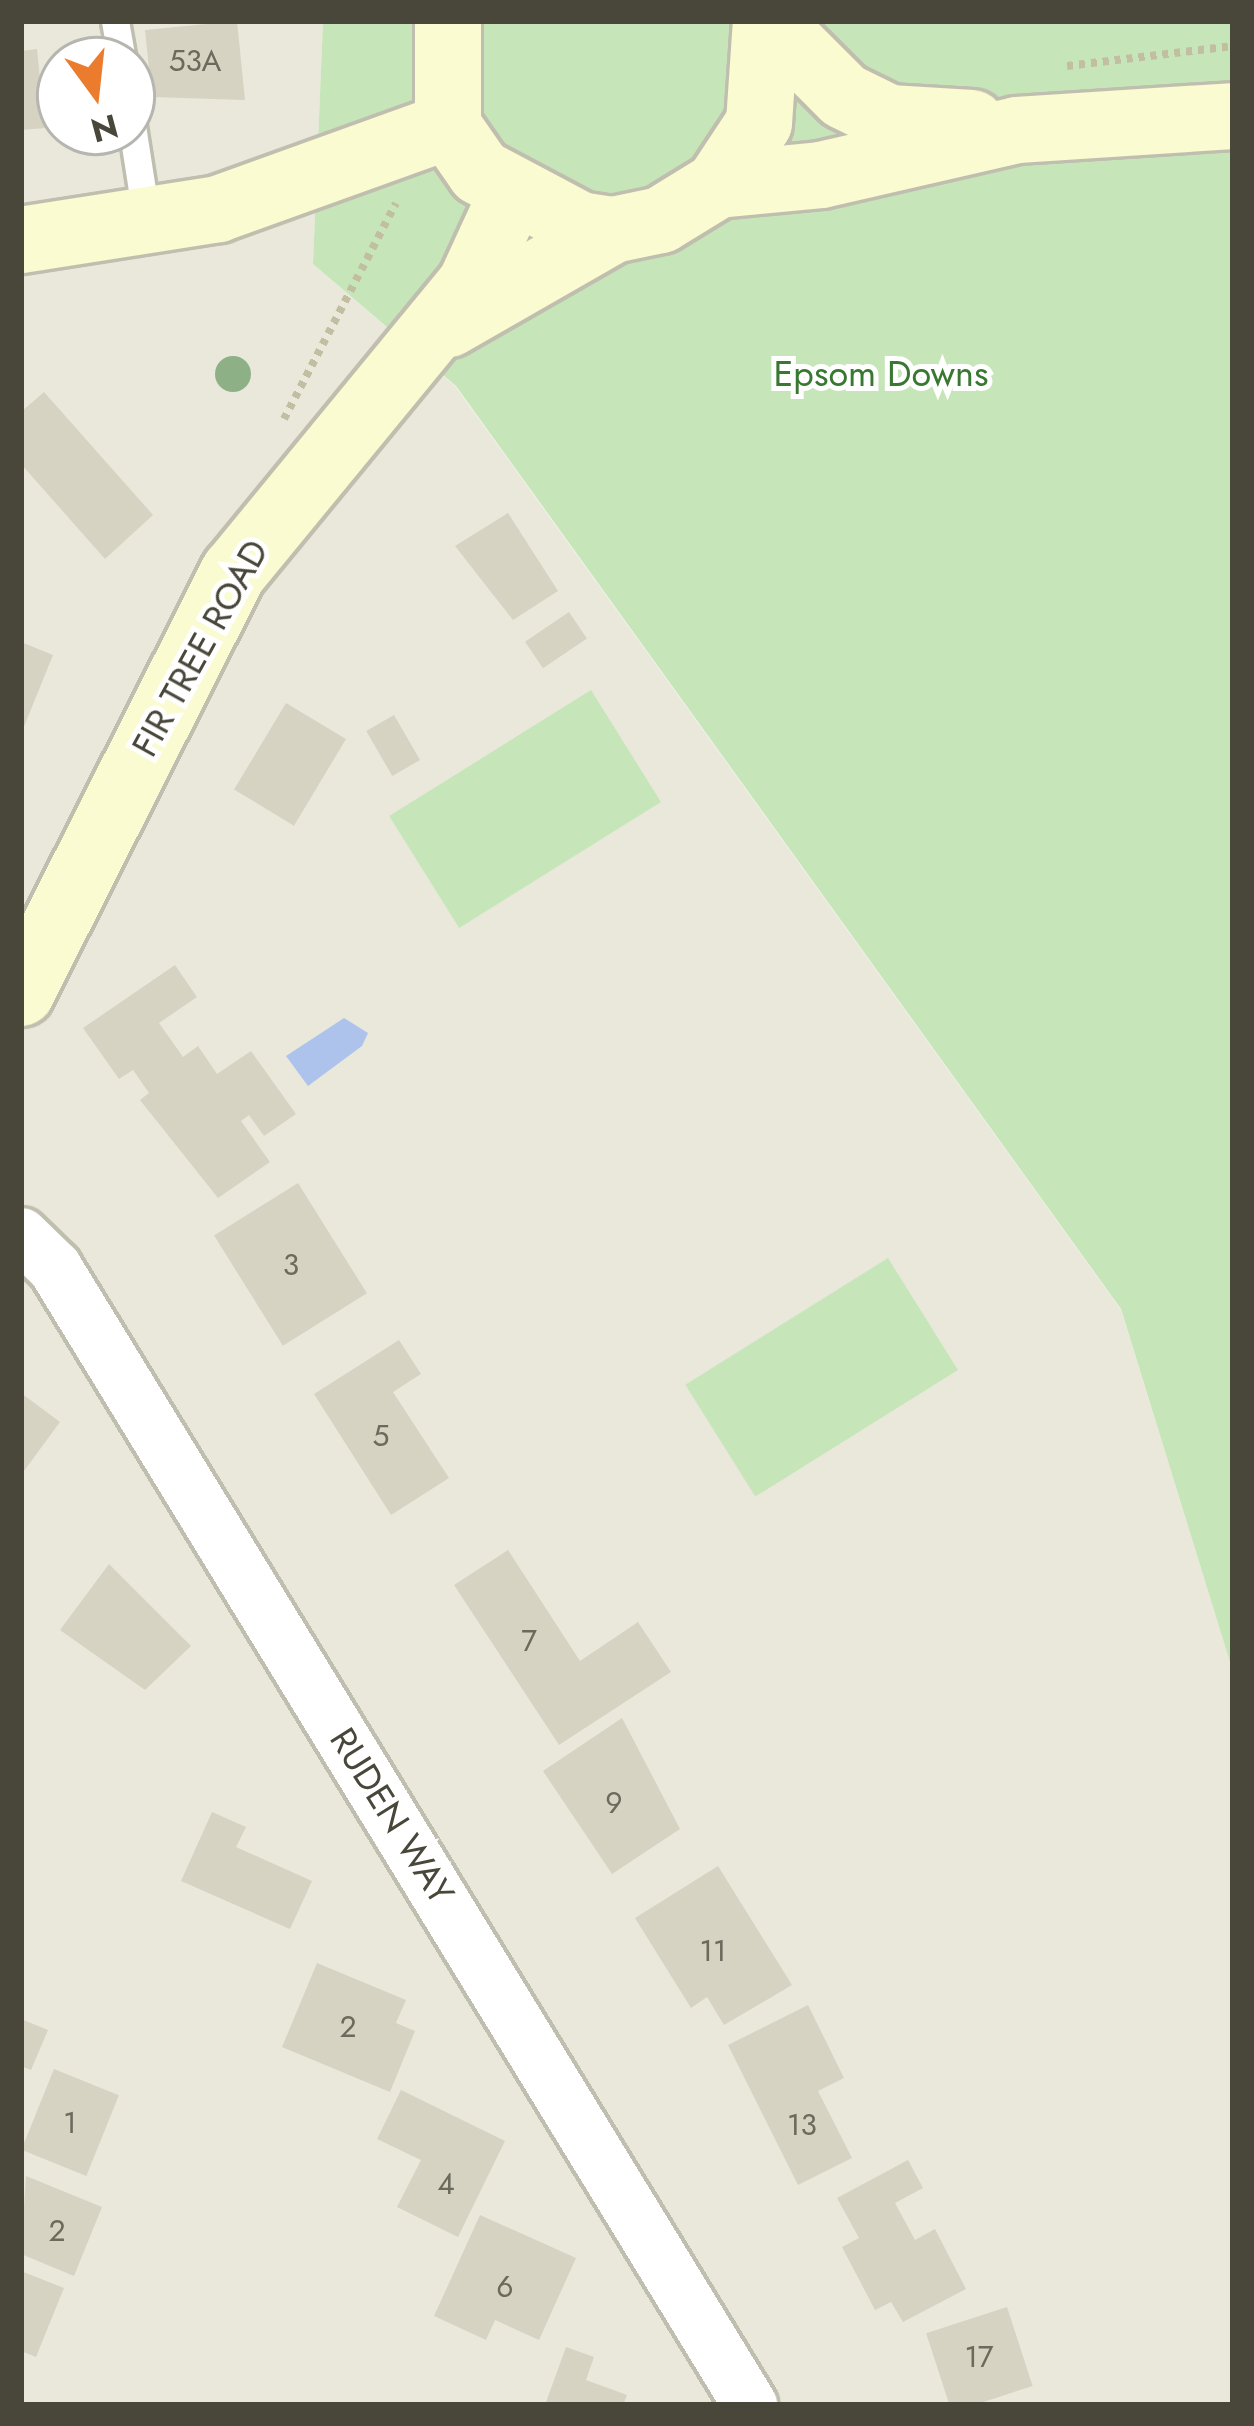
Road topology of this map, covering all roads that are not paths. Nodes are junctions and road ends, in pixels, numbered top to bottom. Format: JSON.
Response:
{"nodes":[{"id":1,"x":448,"y":21,"type":"edge"},
{"id":2,"x":767,"y":21,"type":"edge"},
{"id":3,"x":1233,"y":116,"type":"edge"},
{"id":4,"x":1017,"y":130,"type":"junction"},
{"id":5,"x":428,"y":135,"type":"junction"},
{"id":6,"x":137,"y":156,"type":"edge"},
{"id":7,"x":718,"y":185,"type":"junction"},
{"id":8,"x":512,"y":194,"type":"junction"},
{"id":9,"x":147,"y":222,"type":"junction"},
{"id":10,"x":613,"y":230,"type":"junction"},
{"id":11,"x":21,"y":240,"type":"edge"},
{"id":12,"x":428,"y":336,"type":"junction"},
{"id":13,"x":21,"y":993,"type":"edge"},
{"id":14,"x":21,"y":1235,"type":"edge"},
{"id":15,"x":750,"y":2405,"type":"edge"}],
"edges":[{"from":1,"to":5,"type":"main road"},
{"from":2,"to":4,"type":"main road"},
{"from":2,"to":7,"type":"main road"},
{"from":3,"to":4,"type":"main road"},
{"from":4,"to":7,"type":"main road"},
{"from":5,"to":8,"type":"main road"},
{"from":5,"to":9,"type":"main road"},
{"from":6,"to":9,"type":"lane"},
{"from":7,"to":10,"type":"main road","name":"FIR TREE ROAD"},
{"from":8,"to":10,"type":"main road"},
{"from":8,"to":12,"type":"main road","name":"FIR TREE ROAD"},
{"from":9,"to":11,"type":"main road"},
{"from":10,"to":12,"type":"main road","name":"FIR TREE ROAD"},
{"from":12,"to":13,"type":"main road","name":"FIR TREE ROAD"},
{"from":14,"to":15,"type":"street","name":"RUDEN WAY"}]}
